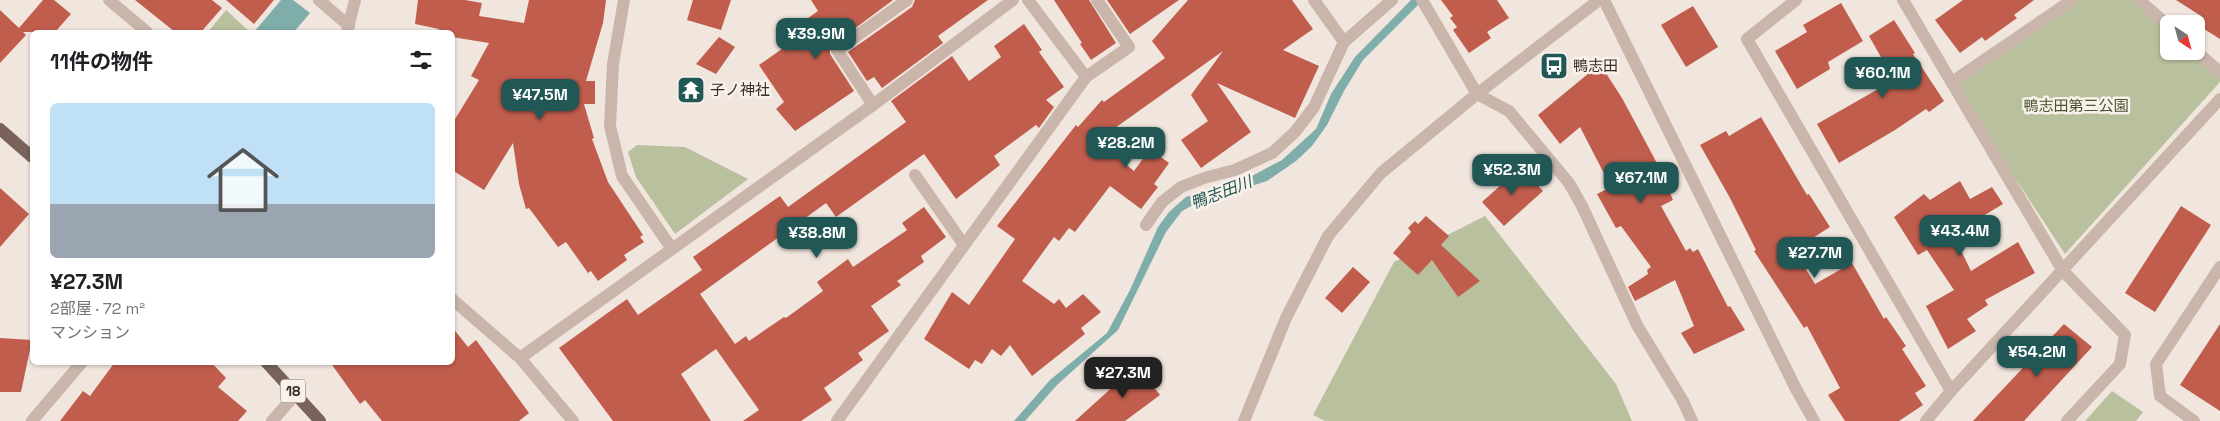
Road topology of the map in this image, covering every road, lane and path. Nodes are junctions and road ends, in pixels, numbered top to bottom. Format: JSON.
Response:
{"nodes":[{"id":1,"x":109,"y":0,"type":"edge"},
{"id":2,"x":319,"y":0,"type":"edge"},
{"id":3,"x":355,"y":0,"type":"edge"},
{"id":4,"x":624,"y":0,"type":"edge"},
{"id":5,"x":907,"y":0,"type":"edge"},
{"id":6,"x":1013,"y":0,"type":"edge"},
{"id":7,"x":1028,"y":0,"type":"edge"},
{"id":8,"x":1097,"y":0,"type":"edge"},
{"id":9,"x":1314,"y":0,"type":"edge"},
{"id":10,"x":1392,"y":0,"type":"edge"},
{"id":11,"x":1599,"y":0,"type":"edge"},
{"id":12,"x":1604,"y":0,"type":"edge"},
{"id":13,"x":1796,"y":0,"type":"edge"},
{"id":14,"x":1903,"y":0,"type":"edge"},
{"id":15,"x":2072,"y":0,"type":"edge"},
{"id":16,"x":2139,"y":0,"type":"edge"},
{"id":17,"x":1425,"y":4,"type":"edge"},
{"id":18,"x":2160,"y":18,"type":"edge"},
{"id":19,"x":348,"y":29,"type":"edge"},
{"id":20,"x":144,"y":30,"type":"edge"},
{"id":21,"x":1344,"y":42,"type":"junction"},
{"id":22,"x":2205,"y":59,"type":"edge"},
{"id":23,"x":2220,"y":72,"type":"edge"},
{"id":24,"x":1086,"y":77,"type":"junction"},
{"id":25,"x":1952,"y":82,"type":"junction"},
{"id":26,"x":1477,"y":94,"type":"junction"},
{"id":27,"x":2220,"y":99,"type":"edge"},
{"id":28,"x":873,"y":105,"type":"junction"},
{"id":29,"x":0,"y":128,"type":"edge"},
{"id":30,"x":30,"y":155,"type":"edge"},
{"id":31,"x":915,"y":175,"type":"dead end"},
{"id":32,"x":1146,"y":225,"type":"dead end"},
{"id":33,"x":964,"y":245,"type":"junction"},
{"id":34,"x":672,"y":249,"type":"junction"},
{"id":35,"x":2220,"y":267,"type":"edge"},
{"id":36,"x":2063,"y":271,"type":"junction"},
{"id":37,"x":455,"y":302,"type":"edge"},
{"id":38,"x":520,"y":358,"type":"junction"},
{"id":39,"x":79,"y":365,"type":"edge"},
{"id":40,"x":269,"y":365,"type":"edge"},
{"id":41,"x":1951,"y":391,"type":"junction"},
{"id":42,"x":296,"y":394,"type":"junction"},
{"id":43,"x":32,"y":421,"type":"edge"},
{"id":44,"x":272,"y":421,"type":"edge"},
{"id":45,"x":320,"y":421,"type":"edge"},
{"id":46,"x":573,"y":421,"type":"edge"},
{"id":47,"x":837,"y":421,"type":"edge"},
{"id":48,"x":1244,"y":421,"type":"edge"},
{"id":49,"x":1692,"y":421,"type":"edge"},
{"id":50,"x":1814,"y":421,"type":"edge"},
{"id":51,"x":1926,"y":421,"type":"edge"},
{"id":52,"x":2067,"y":421,"type":"edge"},
{"id":53,"x":2194,"y":421,"type":"edge"}],
"edges":[{"from":1,"to":20,"type":"street"},
{"from":2,"to":19,"type":"street"},
{"from":3,"to":19,"type":"street"},
{"from":4,"to":34,"type":"street"},
{"from":5,"to":28,"type":"street"},
{"from":6,"to":28,"type":"street"},
{"from":7,"to":24,"type":"street"},
{"from":8,"to":24,"type":"street"},
{"from":9,"to":21,"type":"street"},
{"from":10,"to":21,"type":"street"},
{"from":11,"to":26,"type":"street"},
{"from":12,"to":50,"type":"street"},
{"from":13,"to":41,"type":"street"},
{"from":14,"to":25,"type":"street"},
{"from":15,"to":25,"type":"street"},
{"from":16,"to":18,"type":"street"},
{"from":17,"to":26,"type":"street"},
{"from":21,"to":32,"type":"street"},
{"from":22,"to":23,"type":"street"},
{"from":24,"to":33,"type":"street"},
{"from":25,"to":36,"type":"street"},
{"from":26,"to":48,"type":"street"},
{"from":26,"to":49,"type":"street"},
{"from":27,"to":36,"type":"street"},
{"from":28,"to":34,"type":"street"},
{"from":29,"to":30,"type":"main road"},
{"from":31,"to":33,"type":"street"},
{"from":33,"to":47,"type":"street"},
{"from":34,"to":38,"type":"street"},
{"from":35,"to":53,"type":"street"},
{"from":36,"to":41,"type":"street"},
{"from":36,"to":52,"type":"street"},
{"from":37,"to":38,"type":"street"},
{"from":38,"to":46,"type":"street"},
{"from":39,"to":43,"type":"street"},
{"from":40,"to":42,"type":"main road","number":"18"},
{"from":41,"to":51,"type":"street"},
{"from":42,"to":44,"type":"street"},
{"from":42,"to":45,"type":"main road","number":"18"}]}
